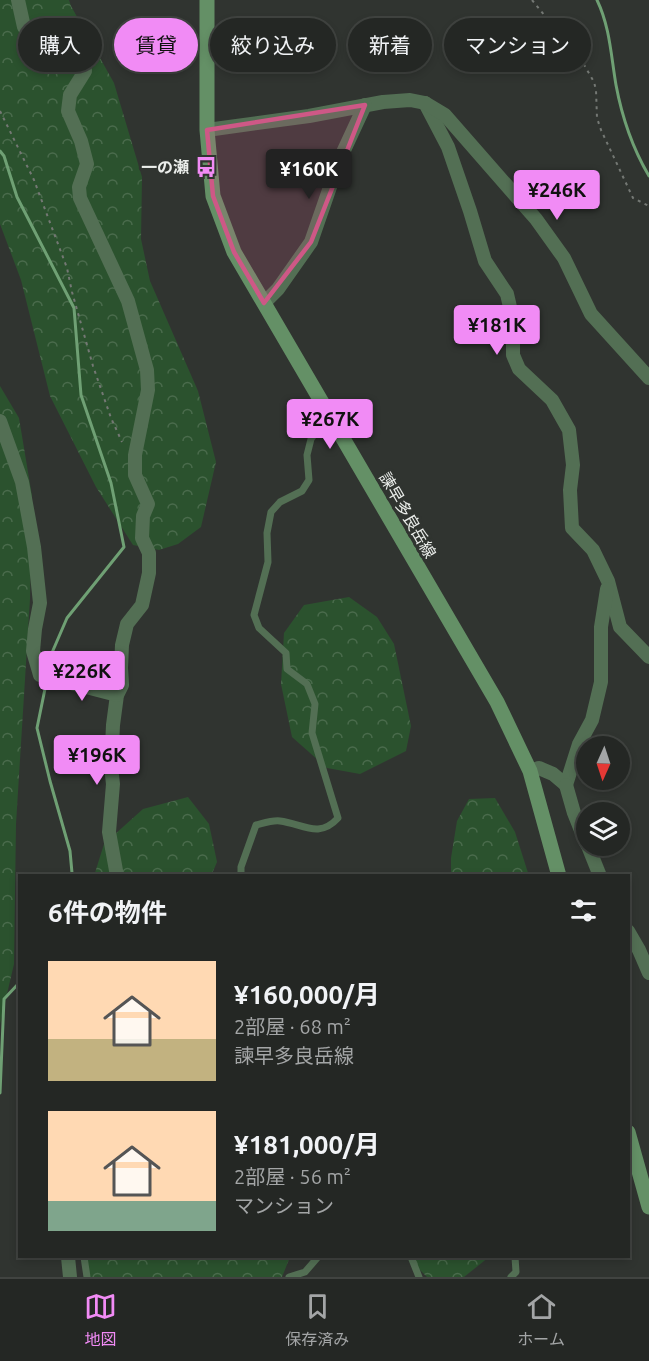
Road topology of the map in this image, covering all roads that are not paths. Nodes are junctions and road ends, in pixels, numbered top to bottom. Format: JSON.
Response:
{"nodes":[{"id":1,"x":18,"y":0,"type":"edge"},
{"id":2,"x":207,"y":0,"type":"edge"},
{"id":3,"x":425,"y":103,"type":"junction"},
{"id":4,"x":364,"y":105,"type":"junction"},
{"id":5,"x":207,"y":130,"type":"junction"},
{"id":6,"x":264,"y":303,"type":"junction"},
{"id":7,"x":649,"y":378,"type":"edge"},
{"id":8,"x":329,"y":415,"type":"junction"},
{"id":9,"x":0,"y":421,"type":"edge"},
{"id":10,"x":608,"y":581,"type":"junction"},
{"id":11,"x":649,"y":657,"type":"edge"},
{"id":12,"x":117,"y":695,"type":"junction"},
{"id":13,"x":530,"y":771,"type":"junction"},
{"id":14,"x":566,"y":785,"type":"junction"},
{"id":15,"x":576,"y":818,"type":"edge"},
{"id":16,"x":592,"y":856,"type":"edge"},
{"id":17,"x":119,"y":873,"type":"edge"},
{"id":18,"x":241,"y":874,"type":"edge"},
{"id":19,"x":558,"y":874,"type":"edge"},
{"id":20,"x":599,"y":874,"type":"edge"},
{"id":21,"x":630,"y":934,"type":"edge"},
{"id":22,"x":649,"y":973,"type":"edge"},
{"id":23,"x":630,"y":1139,"type":"edge"},
{"id":24,"x":649,"y":1207,"type":"edge"},
{"id":25,"x":68,"y":1258,"type":"edge"},
{"id":26,"x":84,"y":1258,"type":"edge"},
{"id":27,"x":317,"y":1258,"type":"edge"},
{"id":28,"x":411,"y":1258,"type":"edge"},
{"id":29,"x":515,"y":1258,"type":"edge"},
{"id":30,"x":70,"y":1277,"type":"edge"},
{"id":31,"x":87,"y":1277,"type":"edge"},
{"id":32,"x":289,"y":1277,"type":"edge"},
{"id":33,"x":419,"y":1277,"type":"edge"},
{"id":34,"x":511,"y":1277,"type":"edge"}],
"edges":[{"from":1,"to":12,"type":"street"},
{"from":2,"to":5,"type":"main road","name":"諫早多良岳線"},
{"from":3,"to":4,"type":"street"},
{"from":3,"to":7,"type":"street"},
{"from":3,"to":10,"type":"street"},
{"from":4,"to":5,"type":"street"},
{"from":4,"to":6,"type":"street"},
{"from":5,"to":6,"type":"main road","name":"諫早多良岳線"},
{"from":6,"to":8,"type":"main road","name":"諫早多良岳線"},
{"from":8,"to":13,"type":"main road","name":"諫早多良岳線"},
{"from":8,"to":18,"type":"lane"},
{"from":9,"to":12,"type":"street"},
{"from":10,"to":11,"type":"street"},
{"from":10,"to":14,"type":"street"},
{"from":12,"to":17,"type":"street"},
{"from":13,"to":14,"type":"street"},
{"from":13,"to":19,"type":"main road","name":"諫早多良岳線"},
{"from":14,"to":15,"type":"street"},
{"from":16,"to":20,"type":"street"},
{"from":21,"to":22,"type":"street"},
{"from":23,"to":24,"type":"main road"},
{"from":25,"to":30,"type":"street"},
{"from":26,"to":31,"type":"lane"},
{"from":27,"to":32,"type":"lane"},
{"from":28,"to":33,"type":"lane"},
{"from":29,"to":34,"type":"lane"}]}
